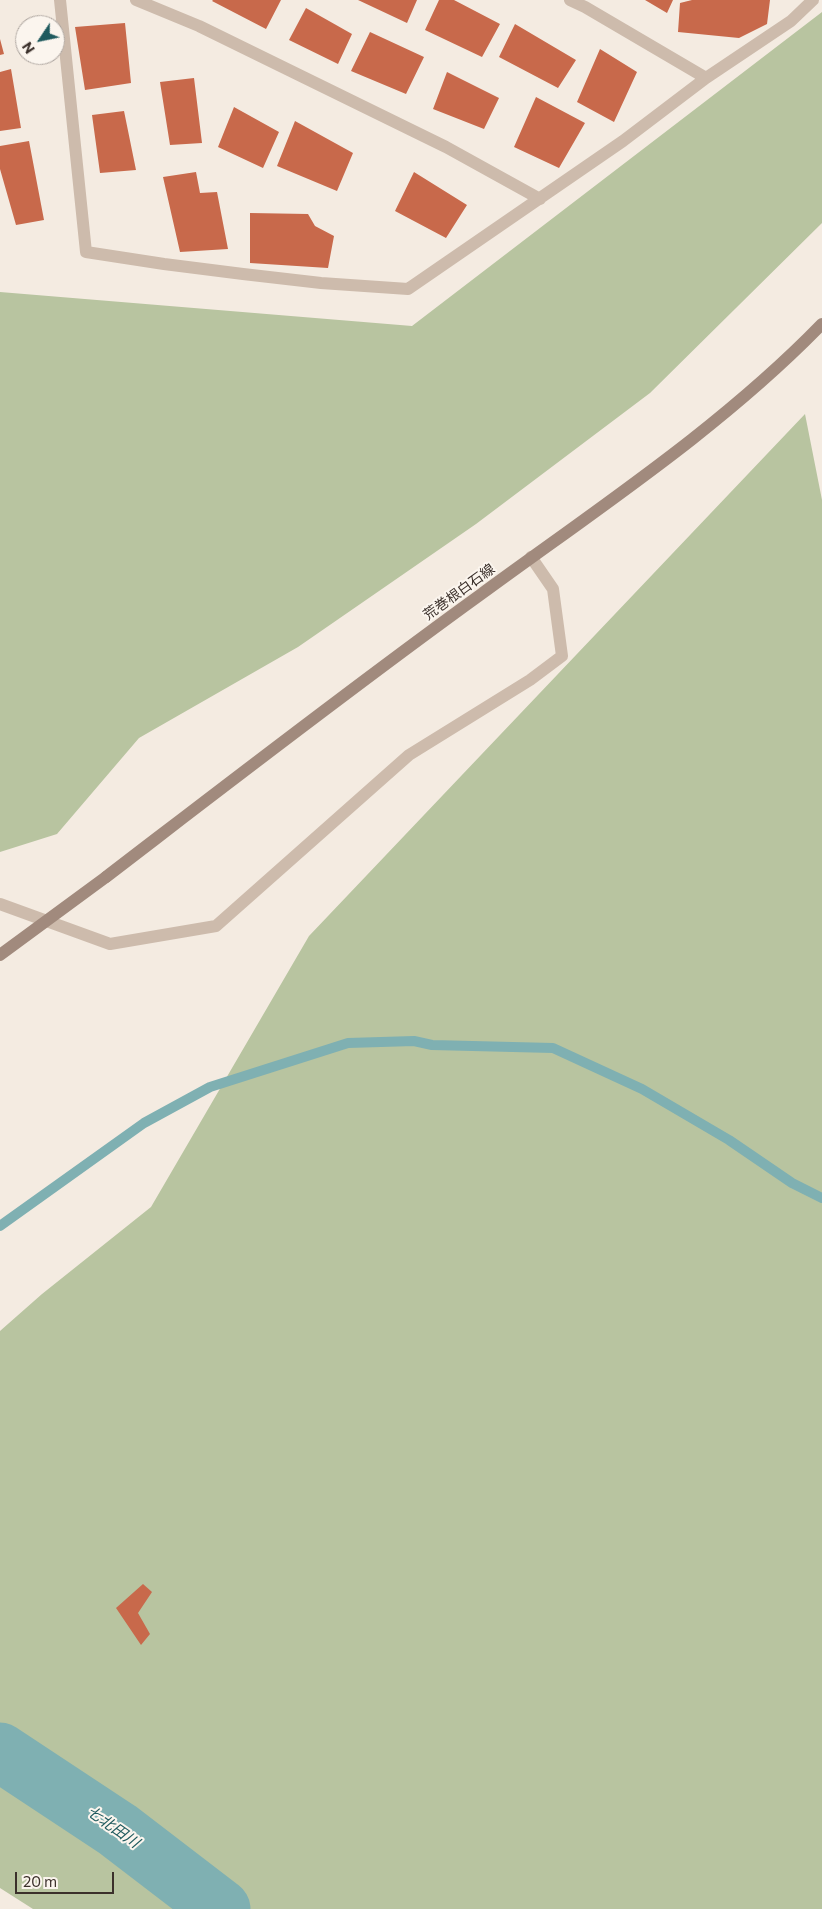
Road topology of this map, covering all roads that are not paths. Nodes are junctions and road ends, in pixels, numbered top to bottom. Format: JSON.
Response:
{"nodes":[{"id":1,"x":60,"y":0,"type":"edge"},
{"id":2,"x":136,"y":0,"type":"edge"},
{"id":3,"x":570,"y":0,"type":"edge"},
{"id":4,"x":813,"y":0,"type":"edge"},
{"id":5,"x":706,"y":78,"type":"junction"},
{"id":6,"x":540,"y":198,"type":"junction"},
{"id":7,"x":822,"y":324,"type":"edge"},
{"id":8,"x":531,"y":557,"type":"junction"},
{"id":9,"x":0,"y":904,"type":"edge"},
{"id":10,"x":0,"y":955,"type":"edge"}],
"edges":[{"from":1,"to":6,"type":"street"},
{"from":2,"to":6,"type":"street"},
{"from":3,"to":5,"type":"street"},
{"from":4,"to":5,"type":"street"},
{"from":5,"to":6,"type":"street"},
{"from":7,"to":8,"type":"street","name":"荒巻根白石線"},
{"from":8,"to":9,"type":"street"},
{"from":8,"to":10,"type":"street","name":"荒巻根白石線","bridge":true}]}
